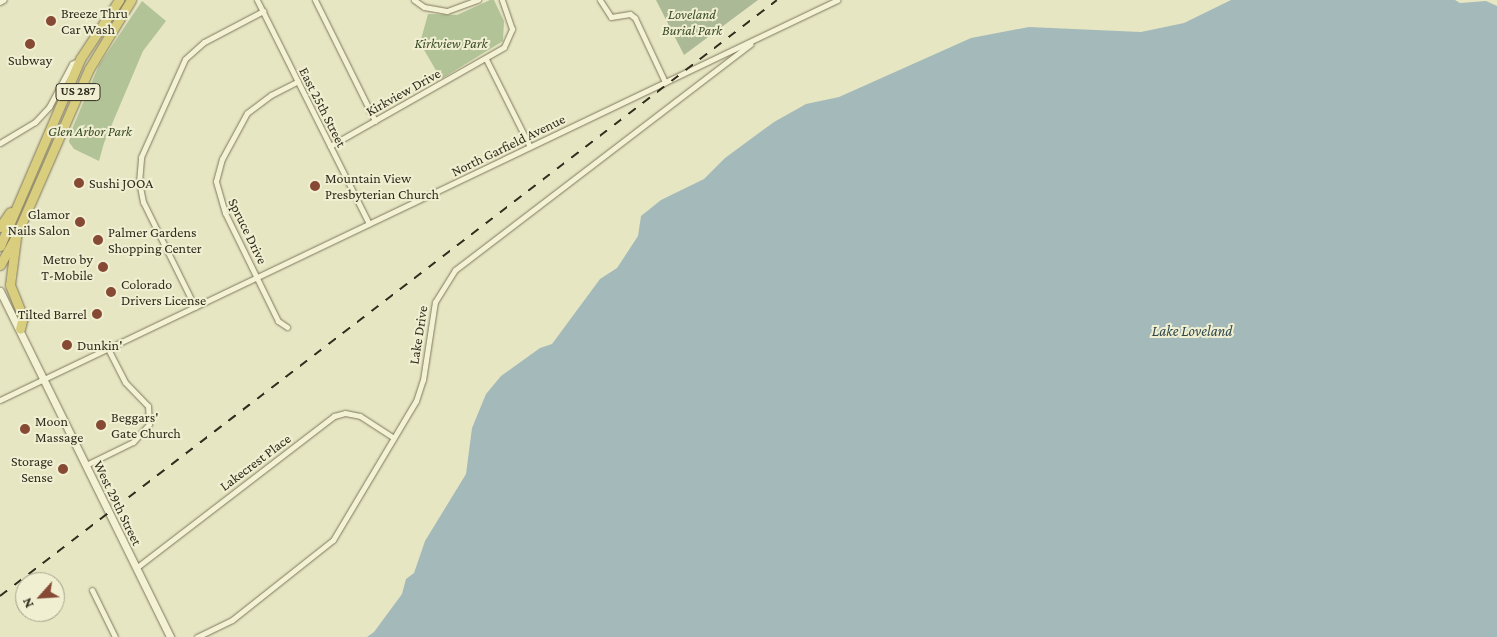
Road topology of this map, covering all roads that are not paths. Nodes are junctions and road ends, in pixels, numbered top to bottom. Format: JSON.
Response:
{"nodes":[{"id":1,"x":118,"y":0,"type":"edge"},
{"id":2,"x":131,"y":0,"type":"edge"},
{"id":3,"x":257,"y":0,"type":"edge"},
{"id":4,"x":315,"y":0,"type":"edge"},
{"id":5,"x":414,"y":0,"type":"edge"},
{"id":6,"x":478,"y":0,"type":"edge"},
{"id":7,"x":502,"y":0,"type":"edge"},
{"id":8,"x":600,"y":0,"type":"edge"},
{"id":9,"x":837,"y":0,"type":"edge"},
{"id":10,"x":263,"y":11,"type":"junction"},
{"id":11,"x":757,"y":38,"type":"junction"},
{"id":12,"x":80,"y":59,"type":"junction"},
{"id":13,"x":486,"y":59,"type":"junction"},
{"id":14,"x":298,"y":82,"type":"junction"},
{"id":15,"x":665,"y":82,"type":"junction"},
{"id":16,"x":375,"y":120,"type":"junction"},
{"id":17,"x":0,"y":142,"type":"edge"},
{"id":18,"x":330,"y":146,"type":"junction"},
{"id":19,"x":530,"y":147,"type":"junction"},
{"id":20,"x":26,"y":186,"type":"junction"},
{"id":21,"x":369,"y":224,"type":"junction"},
{"id":22,"x":0,"y":227,"type":"edge"},
{"id":23,"x":16,"y":236,"type":"junction"},
{"id":24,"x":0,"y":246,"type":"edge"},
{"id":25,"x":0,"y":265,"type":"edge"},
{"id":26,"x":258,"y":277,"type":"junction"},
{"id":27,"x":0,"y":291,"type":"edge"},
{"id":28,"x":195,"y":307,"type":"junction"},
{"id":29,"x":287,"y":327,"type":"dead end"},
{"id":30,"x":20,"y":330,"type":"junction"},
{"id":31,"x":108,"y":349,"type":"junction"},
{"id":32,"x":45,"y":379,"type":"junction"},
{"id":33,"x":0,"y":400,"type":"edge"},
{"id":34,"x":394,"y":438,"type":"junction"},
{"id":35,"x":86,"y":464,"type":"junction"},
{"id":36,"x":136,"y":568,"type":"junction"},
{"id":37,"x":92,"y":590,"type":"dead end"},
{"id":38,"x":115,"y":637,"type":"edge"},
{"id":39,"x":170,"y":637,"type":"edge"},
{"id":40,"x":198,"y":637,"type":"edge"}],
"edges":[{"from":1,"to":12,"type":"highway","number":"US 287"},
{"from":2,"to":23,"type":"highway","number":"US 287"},
{"from":3,"to":10,"type":"street","name":"East 25th Street"},
{"from":4,"to":16,"type":"street"},
{"from":5,"to":6,"type":"street"},
{"from":7,"to":13,"type":"street","name":"Kirkview Drive"},
{"from":8,"to":15,"type":"street"},
{"from":9,"to":11,"type":"street","name":"North Garfield Avenue"},
{"from":10,"to":14,"type":"street","name":"East 25th Street"},
{"from":10,"to":28,"type":"street"},
{"from":11,"to":15,"type":"street","name":"North Garfield Avenue"},
{"from":11,"to":34,"type":"street","name":"Lake Drive"},
{"from":12,"to":17,"type":"street"},
{"from":12,"to":20,"type":"highway","number":"US 287"},
{"from":13,"to":16,"type":"street","name":"Kirkview Drive"},
{"from":13,"to":19,"type":"street"},
{"from":14,"to":18,"type":"street","name":"East 25th Street"},
{"from":14,"to":26,"type":"street","name":"Spruce Drive"},
{"from":15,"to":19,"type":"street","name":"North Garfield Avenue"},
{"from":16,"to":18,"type":"street","name":"Kirkview Drive"},
{"from":18,"to":21,"type":"street","name":"East 25th Street"},
{"from":19,"to":21,"type":"street","name":"North Garfield Avenue"},
{"from":20,"to":22,"type":"highway"},
{"from":20,"to":24,"type":"highway","number":"US 287"},
{"from":21,"to":26,"type":"street","name":"North Garfield Avenue"},
{"from":23,"to":25,"type":"highway","number":"US 287"},
{"from":23,"to":30,"type":"highway"},
{"from":26,"to":28,"type":"street","name":"North Garfield Avenue"},
{"from":26,"to":29,"type":"street","name":"Spruce Drive"},
{"from":27,"to":30,"type":"main road","name":"West 29th Street"},
{"from":28,"to":31,"type":"street","name":"North Garfield Avenue"},
{"from":30,"to":32,"type":"main road","name":"West 29th Street"},
{"from":31,"to":32,"type":"street","name":"North Garfield Avenue"},
{"from":31,"to":35,"type":"street"},
{"from":32,"to":33,"type":"street","name":"North Garfield Avenue"},
{"from":32,"to":35,"type":"main road","name":"West 29th Street"},
{"from":34,"to":36,"type":"street","name":"Lakecrest Place"},
{"from":34,"to":40,"type":"street","name":"Lake Drive"},
{"from":35,"to":36,"type":"main road","name":"West 29th Street"},
{"from":36,"to":39,"type":"main road","name":"West 29th Street"},
{"from":37,"to":38,"type":"street"}]}
